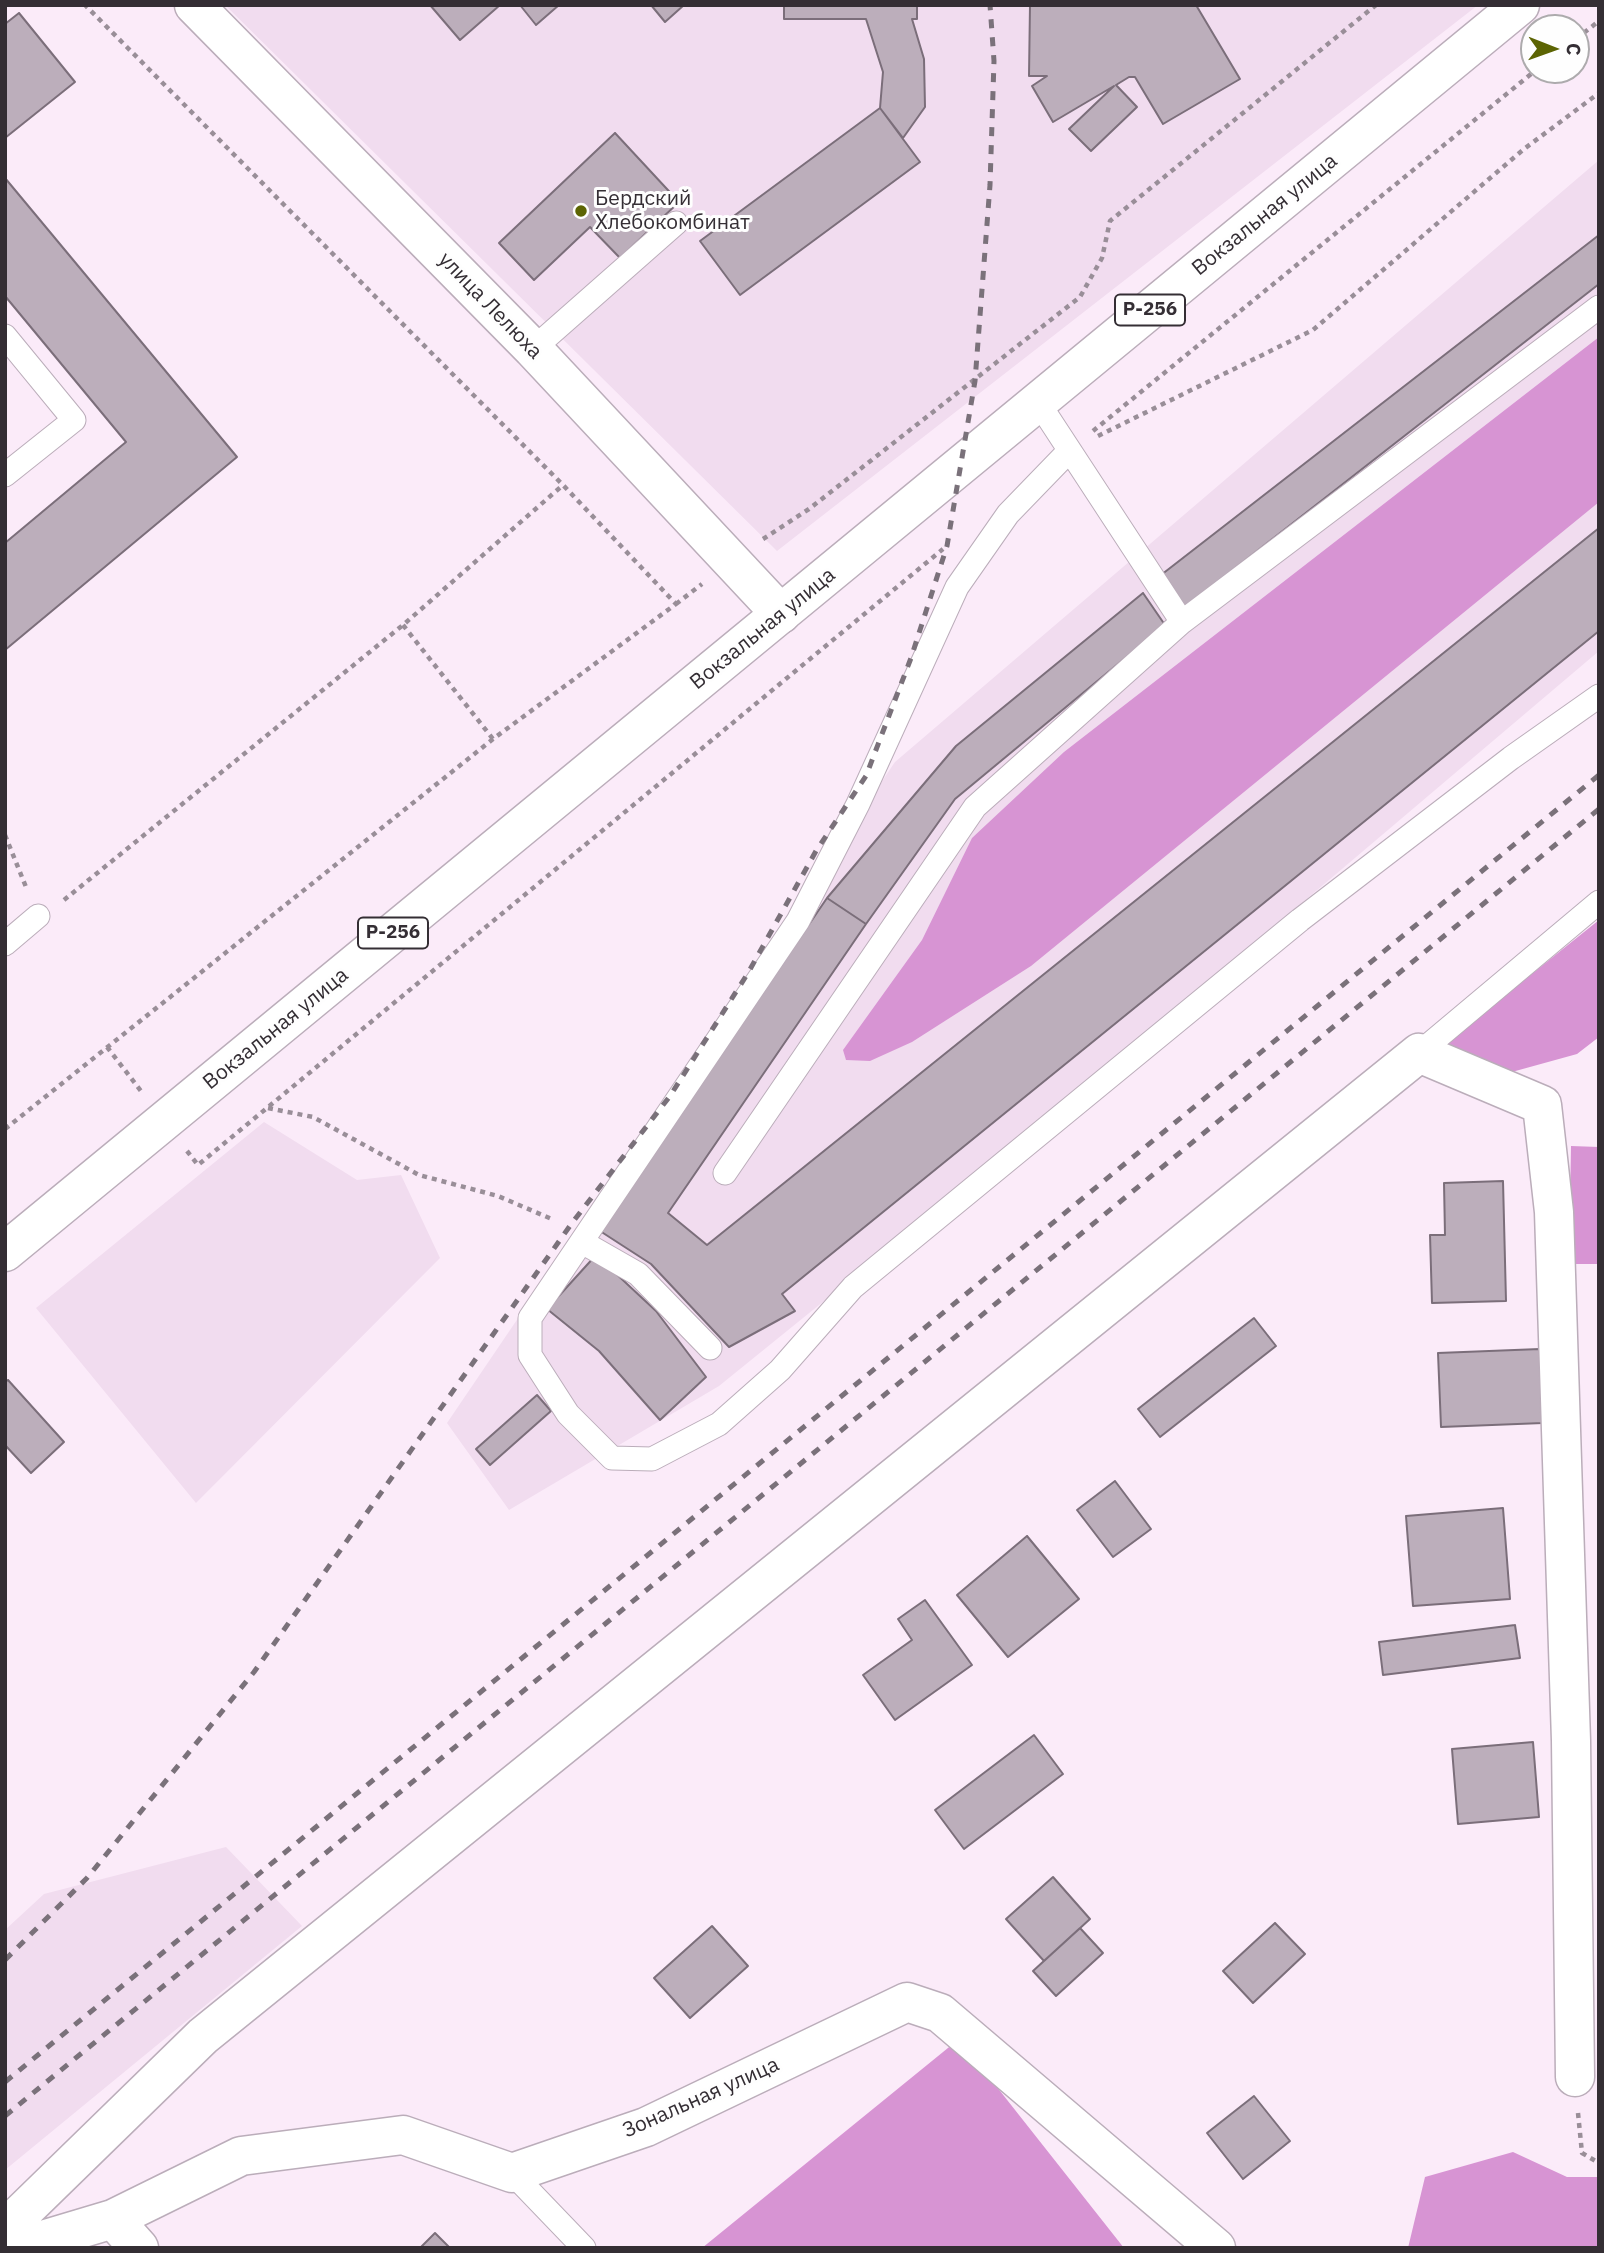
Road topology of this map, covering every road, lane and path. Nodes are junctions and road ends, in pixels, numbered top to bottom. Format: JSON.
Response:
{"nodes":[{"id":1,"x":85,"y":5,"type":"edge"},
{"id":2,"x":194,"y":5,"type":"edge"},
{"id":3,"x":1376,"y":5,"type":"edge"},
{"id":4,"x":1520,"y":5,"type":"edge"},
{"id":5,"x":1520,"y":83,"type":"edge"},
{"id":6,"x":1599,"y":93,"type":"edge"},
{"id":7,"x":677,"y":223,"type":"dead end"},
{"id":8,"x":1599,"y":307,"type":"edge"},
{"id":9,"x":5,"y":336,"type":"edge"},
{"id":10,"x":533,"y":349,"type":"junction"},
{"id":11,"x":1038,"y":402,"type":"junction"},
{"id":12,"x":1069,"y":451,"type":"junction"},
{"id":13,"x":5,"y":475,"type":"edge"},
{"id":14,"x":564,"y":485,"type":"junction"},
{"id":15,"x":947,"y":546,"type":"dead end"},
{"id":16,"x":731,"y":560,"type":"junction"},
{"id":17,"x":676,"y":604,"type":"junction"},
{"id":18,"x":781,"y":614,"type":"junction"},
{"id":19,"x":1182,"y":622,"type":"junction"},
{"id":20,"x":403,"y":625,"type":"junction"},
{"id":21,"x":1599,"y":696,"type":"edge"},
{"id":22,"x":493,"y":739,"type":"junction"},
{"id":23,"x":5,"y":835,"type":"edge"},
{"id":24,"x":1599,"y":902,"type":"edge"},
{"id":25,"x":38,"y":916,"type":"junction"},
{"id":26,"x":5,"y":944,"type":"edge"},
{"id":27,"x":107,"y":1047,"type":"junction"},
{"id":28,"x":1419,"y":1053,"type":"junction"},
{"id":29,"x":267,"y":1108,"type":"junction"},
{"id":30,"x":164,"y":1121,"type":"junction"},
{"id":31,"x":5,"y":1129,"type":"edge"},
{"id":32,"x":725,"y":1173,"type":"dead end"},
{"id":33,"x":554,"y":1220,"type":"dead end"},
{"id":34,"x":582,"y":1242,"type":"junction"},
{"id":35,"x":5,"y":1252,"type":"edge"},
{"id":36,"x":710,"y":1348,"type":"dead end"},
{"id":37,"x":1575,"y":2077,"type":"joint"},
{"id":38,"x":1599,"y":2163,"type":"edge"},
{"id":39,"x":512,"y":2173,"type":"junction"},
{"id":40,"x":113,"y":2219,"type":"junction"},
{"id":41,"x":5,"y":2229,"type":"edge"},
{"id":42,"x":16,"y":2248,"type":"edge"},
{"id":43,"x":139,"y":2248,"type":"edge"},
{"id":44,"x":584,"y":2248,"type":"edge"},
{"id":45,"x":1216,"y":2248,"type":"edge"}],
"edges":[{"from":1,"to":14,"type":"path"},
{"from":2,"to":10,"type":"main road","name":"улица Лелюха"},
{"from":3,"to":16,"type":"path"},
{"from":4,"to":11,"type":"main road","name":"Вокзальная улица","number":"Р-256"},
{"from":5,"to":12,"type":"path"},
{"from":6,"to":12,"type":"path"},
{"from":7,"to":10,"type":"lane"},
{"from":8,"to":19,"type":"lane"},
{"from":9,"to":13,"type":"lane"},
{"from":10,"to":16,"type":"main road","name":"улица Лелюха"},
{"from":11,"to":12,"type":"lane"},
{"from":11,"to":18,"type":"main road","name":"Вокзальная улица","number":"Р-256"},
{"from":12,"to":19,"type":"lane"},
{"from":12,"to":34,"type":"lane"},
{"from":14,"to":17,"type":"path"},
{"from":14,"to":20,"type":"path"},
{"from":15,"to":29,"type":"path"},
{"from":16,"to":17,"type":"path"},
{"from":16,"to":18,"type":"main road","name":"улица Лелюха"},
{"from":17,"to":22,"type":"path"},
{"from":18,"to":30,"type":"main road","name":"Вокзальная улица","number":"Р-256"},
{"from":19,"to":32,"type":"lane"},
{"from":20,"to":22,"type":"path"},
{"from":20,"to":25,"type":"path"},
{"from":21,"to":34,"type":"lane"},
{"from":22,"to":27,"type":"path"},
{"from":23,"to":25,"type":"path"},
{"from":24,"to":28,"type":"lane"},
{"from":25,"to":26,"type":"lane"},
{"from":27,"to":30,"type":"path"},
{"from":27,"to":31,"type":"path"},
{"from":28,"to":37,"type":"main road"},
{"from":28,"to":41,"type":"main road"},
{"from":29,"to":30,"type":"path"},
{"from":29,"to":33,"type":"path"},
{"from":30,"to":35,"type":"main road","name":"Вокзальная улица","number":"Р-256"},
{"from":34,"to":36,"type":"lane"},
{"from":37,"to":38,"type":"path"},
{"from":39,"to":40,"type":"main road"},
{"from":39,"to":44,"type":"lane"},
{"from":39,"to":45,"type":"main road","name":"Зональная улица"},
{"from":40,"to":42,"type":"main road"},
{"from":40,"to":43,"type":"main road"}]}
